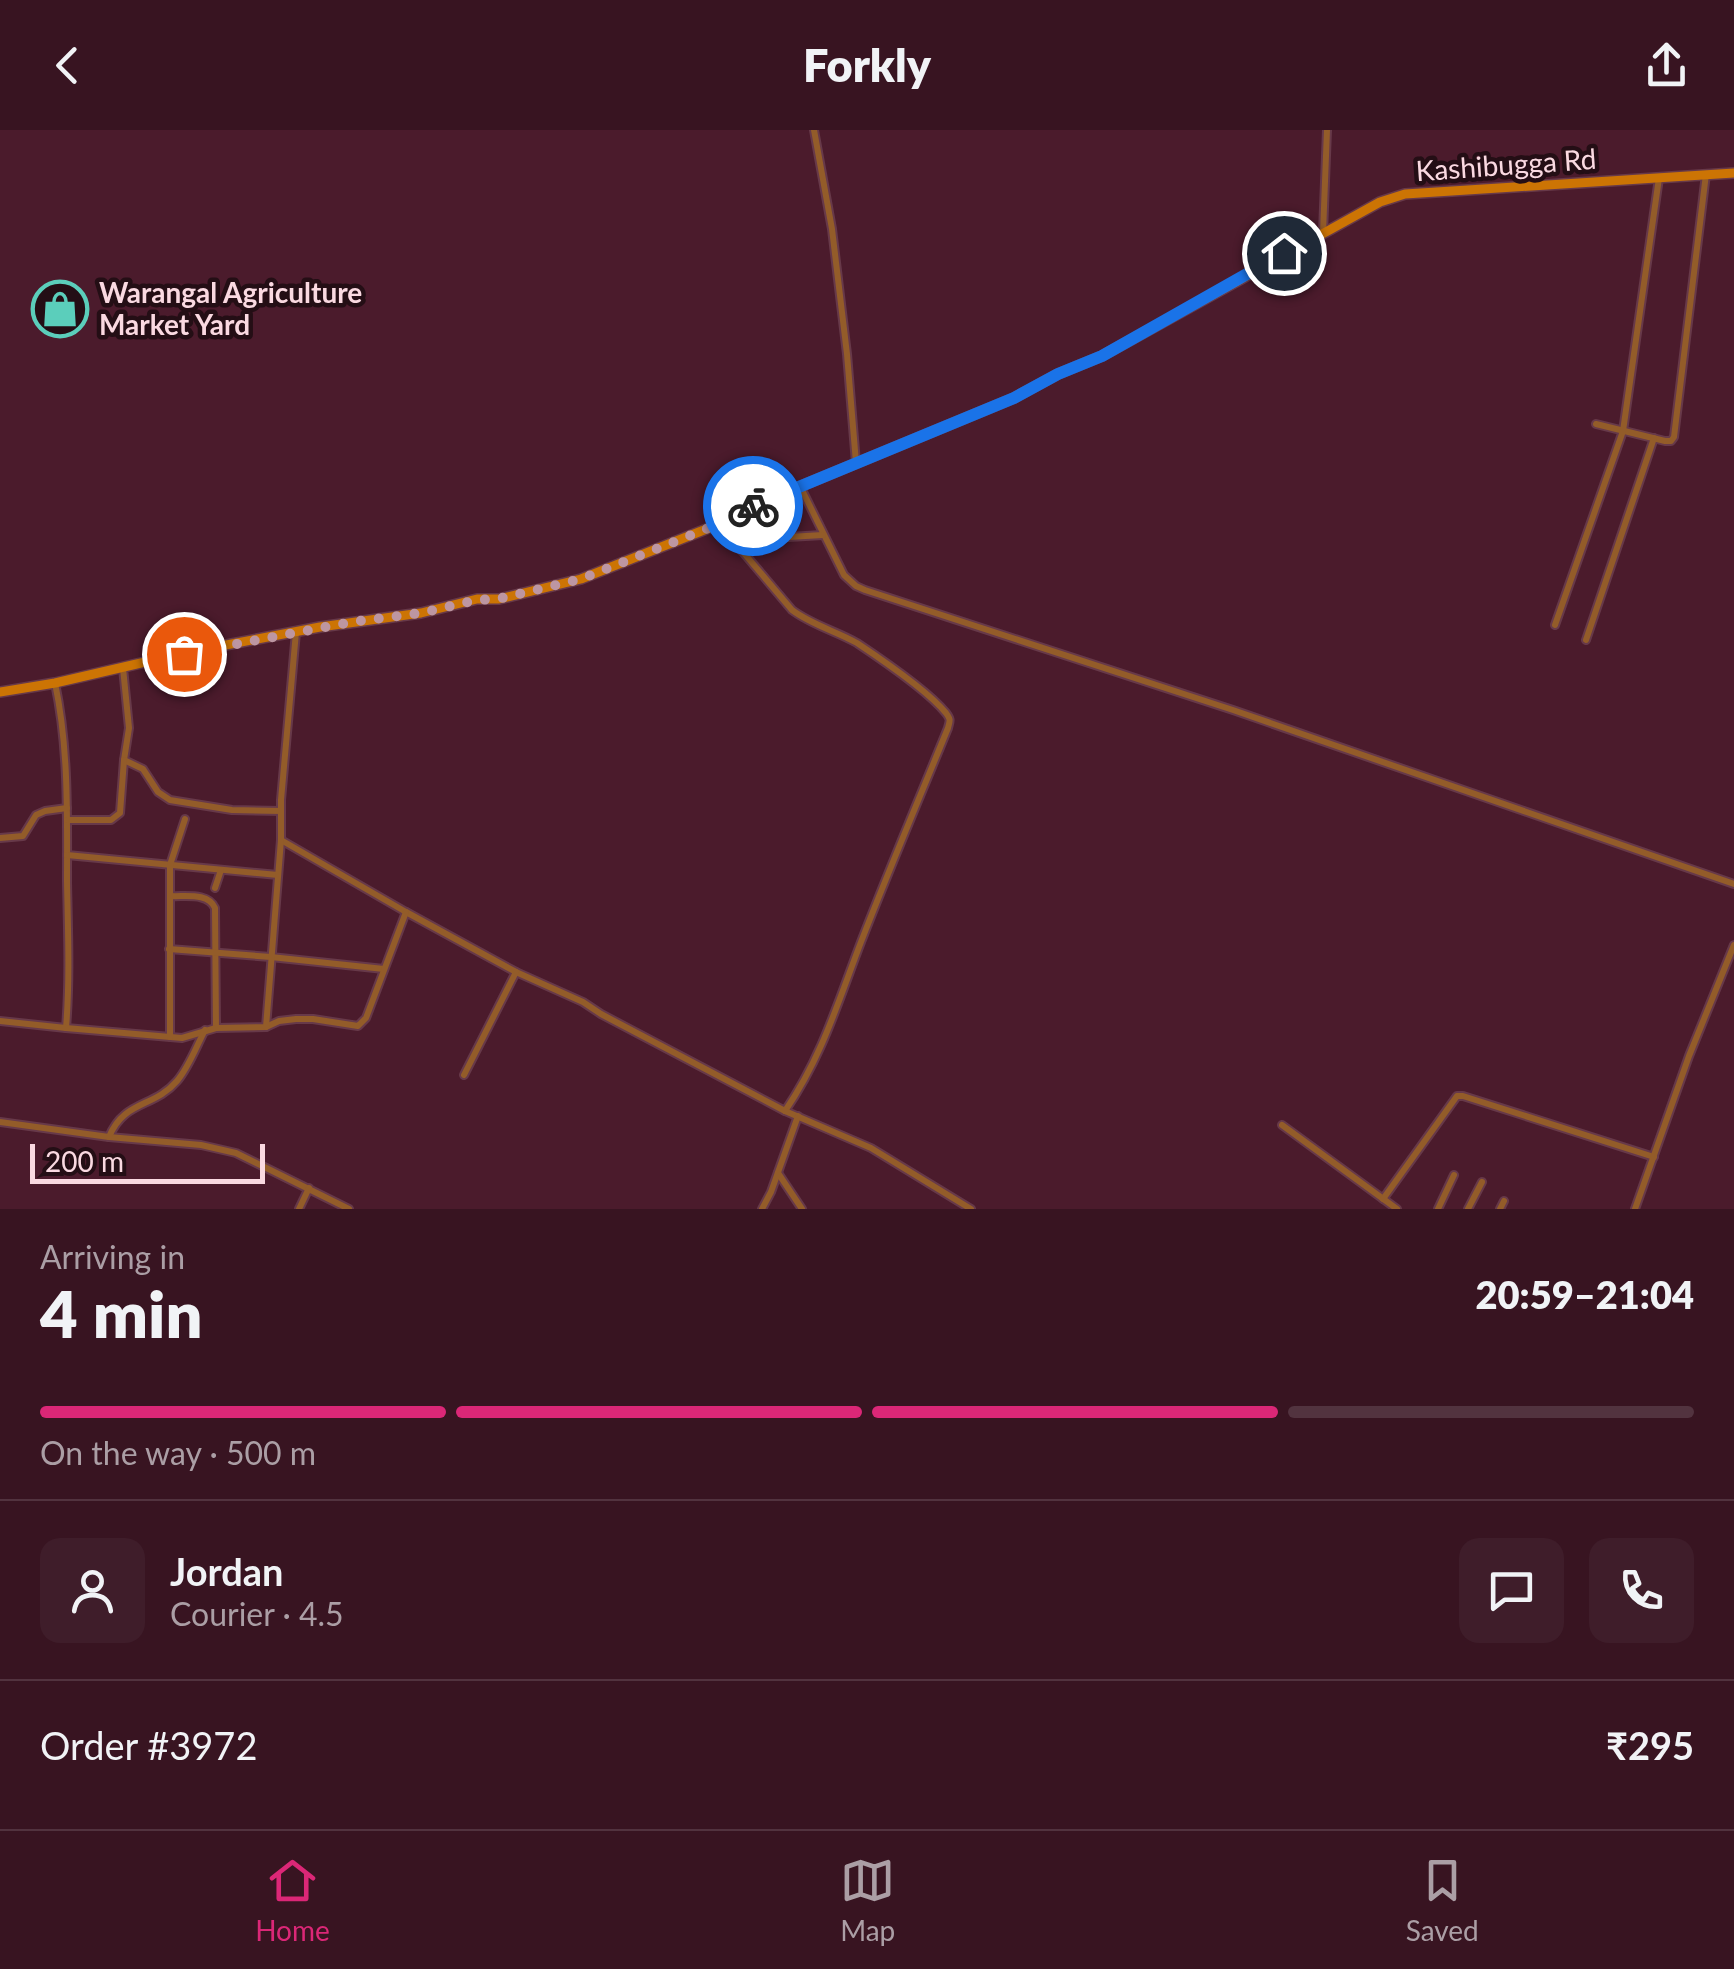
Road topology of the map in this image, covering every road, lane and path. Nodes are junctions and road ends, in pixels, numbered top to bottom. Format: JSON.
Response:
{"nodes":[{"id":1,"x":814,"y":130,"type":"edge"},
{"id":2,"x":1327,"y":130,"type":"edge"},
{"id":3,"x":1734,"y":173,"type":"edge"},
{"id":4,"x":1706,"y":174,"type":"junction"},
{"id":5,"x":1659,"y":177,"type":"junction"},
{"id":6,"x":1323,"y":233,"type":"junction"},
{"id":7,"x":1596,"y":424,"type":"dead end"},
{"id":8,"x":1623,"y":431,"type":"junction"},
{"id":9,"x":1654,"y":438,"type":"junction"},
{"id":10,"x":856,"y":463,"type":"junction"},
{"id":11,"x":801,"y":488,"type":"junction"},
{"id":12,"x":714,"y":526,"type":"junction"},
{"id":13,"x":824,"y":535,"type":"junction"},
{"id":14,"x":736,"y":546,"type":"junction"},
{"id":15,"x":1555,"y":625,"type":"dead end"},
{"id":16,"x":296,"y":632,"type":"junction"},
{"id":17,"x":1586,"y":640,"type":"dead end"},
{"id":18,"x":124,"y":668,"type":"junction"},
{"id":19,"x":55,"y":683,"type":"junction"},
{"id":20,"x":0,"y":692,"type":"edge"},
{"id":21,"x":124,"y":760,"type":"junction"},
{"id":22,"x":67,"y":808,"type":"junction"},
{"id":23,"x":281,"y":811,"type":"junction"},
{"id":24,"x":185,"y":819,"type":"dead end"},
{"id":25,"x":67,"y":820,"type":"junction"},
{"id":26,"x":0,"y":838,"type":"edge"},
{"id":27,"x":282,"y":840,"type":"junction"},
{"id":28,"x":67,"y":855,"type":"junction"},
{"id":29,"x":170,"y":865,"type":"junction"},
{"id":30,"x":221,"y":870,"type":"junction"},
{"id":31,"x":278,"y":875,"type":"junction"},
{"id":32,"x":1734,"y":884,"type":"edge"},
{"id":33,"x":215,"y":888,"type":"dead end"},
{"id":34,"x":170,"y":896,"type":"junction"},
{"id":35,"x":406,"y":912,"type":"junction"},
{"id":36,"x":1734,"y":945,"type":"edge"},
{"id":37,"x":169,"y":949,"type":"junction"},
{"id":38,"x":215,"y":952,"type":"junction"},
{"id":39,"x":271,"y":956,"type":"junction"},
{"id":40,"x":384,"y":969,"type":"junction"},
{"id":41,"x":516,"y":972,"type":"junction"},
{"id":42,"x":0,"y":1020,"type":"edge"},
{"id":43,"x":266,"y":1027,"type":"junction"},
{"id":44,"x":66,"y":1028,"type":"junction"},
{"id":45,"x":216,"y":1028,"type":"junction"},
{"id":46,"x":205,"y":1030,"type":"junction"},
{"id":47,"x":170,"y":1037,"type":"junction"},
{"id":48,"x":464,"y":1075,"type":"dead end"},
{"id":49,"x":785,"y":1111,"type":"junction"},
{"id":50,"x":798,"y":1116,"type":"junction"},
{"id":51,"x":0,"y":1122,"type":"edge"},
{"id":52,"x":1282,"y":1125,"type":"dead end"},
{"id":53,"x":109,"y":1137,"type":"junction"},
{"id":54,"x":1654,"y":1157,"type":"junction"},
{"id":55,"x":778,"y":1174,"type":"junction"},
{"id":56,"x":1454,"y":1175,"type":"dead end"},
{"id":57,"x":1482,"y":1182,"type":"dead end"},
{"id":58,"x":309,"y":1188,"type":"junction"},
{"id":59,"x":1383,"y":1198,"type":"junction"},
{"id":60,"x":299,"y":1209,"type":"edge"},
{"id":61,"x":348,"y":1209,"type":"edge"},
{"id":62,"x":762,"y":1209,"type":"edge"},
{"id":63,"x":802,"y":1209,"type":"edge"},
{"id":64,"x":971,"y":1209,"type":"edge"},
{"id":65,"x":1397,"y":1209,"type":"edge"},
{"id":66,"x":1438,"y":1209,"type":"edge"},
{"id":67,"x":1468,"y":1209,"type":"edge"},
{"id":68,"x":1635,"y":1209,"type":"edge"}],
"edges":[{"from":1,"to":10,"type":"street"},
{"from":2,"to":6,"type":"street"},
{"from":3,"to":4,"type":"main road","name":"Kashibugga Rd"},
{"from":4,"to":5,"type":"main road","name":"Kashibugga Rd"},
{"from":4,"to":9,"type":"street"},
{"from":5,"to":6,"type":"main road","name":"Kashibugga Rd"},
{"from":5,"to":8,"type":"street"},
{"from":6,"to":10,"type":"main road","name":"Kashibugga Rd"},
{"from":7,"to":8,"type":"street"},
{"from":8,"to":9,"type":"street"},
{"from":8,"to":15,"type":"street"},
{"from":9,"to":17,"type":"street"},
{"from":10,"to":11,"type":"main road","name":"Kashibugga Rd"},
{"from":11,"to":12,"type":"main road","name":"Kashibugga Rd"},
{"from":11,"to":13,"type":"street"},
{"from":12,"to":14,"type":"street"},
{"from":12,"to":16,"type":"main road","name":"Kashibugga Rd"},
{"from":13,"to":14,"type":"street"},
{"from":13,"to":32,"type":"street"},
{"from":14,"to":49,"type":"street"},
{"from":16,"to":18,"type":"main road","name":"Kashibugga Rd"},
{"from":16,"to":23,"type":"street"},
{"from":18,"to":19,"type":"main road","name":"Kashibugga Rd"},
{"from":18,"to":21,"type":"street"},
{"from":19,"to":20,"type":"main road","name":"Kashibugga Rd"},
{"from":19,"to":22,"type":"street"},
{"from":21,"to":23,"type":"street"},
{"from":21,"to":25,"type":"street"},
{"from":22,"to":25,"type":"street"},
{"from":22,"to":26,"type":"street"},
{"from":23,"to":27,"type":"street"},
{"from":24,"to":29,"type":"street"},
{"from":25,"to":28,"type":"street"},
{"from":27,"to":31,"type":"street"},
{"from":27,"to":35,"type":"street"},
{"from":28,"to":29,"type":"street"},
{"from":28,"to":44,"type":"street"},
{"from":29,"to":30,"type":"street"},
{"from":29,"to":34,"type":"street"},
{"from":30,"to":31,"type":"street"},
{"from":30,"to":33,"type":"street"},
{"from":31,"to":39,"type":"street"},
{"from":34,"to":37,"type":"street"},
{"from":34,"to":38,"type":"street"},
{"from":35,"to":40,"type":"street"},
{"from":35,"to":41,"type":"street"},
{"from":36,"to":54,"type":"street"},
{"from":37,"to":38,"type":"street"},
{"from":37,"to":47,"type":"street"},
{"from":38,"to":39,"type":"street"},
{"from":38,"to":45,"type":"street"},
{"from":39,"to":40,"type":"street"},
{"from":39,"to":43,"type":"street"},
{"from":40,"to":43,"type":"street"},
{"from":41,"to":48,"type":"street"},
{"from":41,"to":49,"type":"street"},
{"from":42,"to":44,"type":"street"},
{"from":43,"to":45,"type":"street"},
{"from":44,"to":47,"type":"street"},
{"from":45,"to":46,"type":"street"},
{"from":46,"to":47,"type":"street"},
{"from":46,"to":53,"type":"street"},
{"from":49,"to":50,"type":"street"},
{"from":50,"to":55,"type":"street"},
{"from":50,"to":64,"type":"street"},
{"from":51,"to":53,"type":"street"},
{"from":52,"to":59,"type":"street"},
{"from":53,"to":58,"type":"street"},
{"from":54,"to":59,"type":"street"},
{"from":54,"to":68,"type":"street"},
{"from":55,"to":62,"type":"street"},
{"from":55,"to":63,"type":"street"},
{"from":56,"to":66,"type":"street"},
{"from":57,"to":67,"type":"street"},
{"from":58,"to":60,"type":"street"},
{"from":58,"to":61,"type":"street"},
{"from":59,"to":65,"type":"street"}]}
